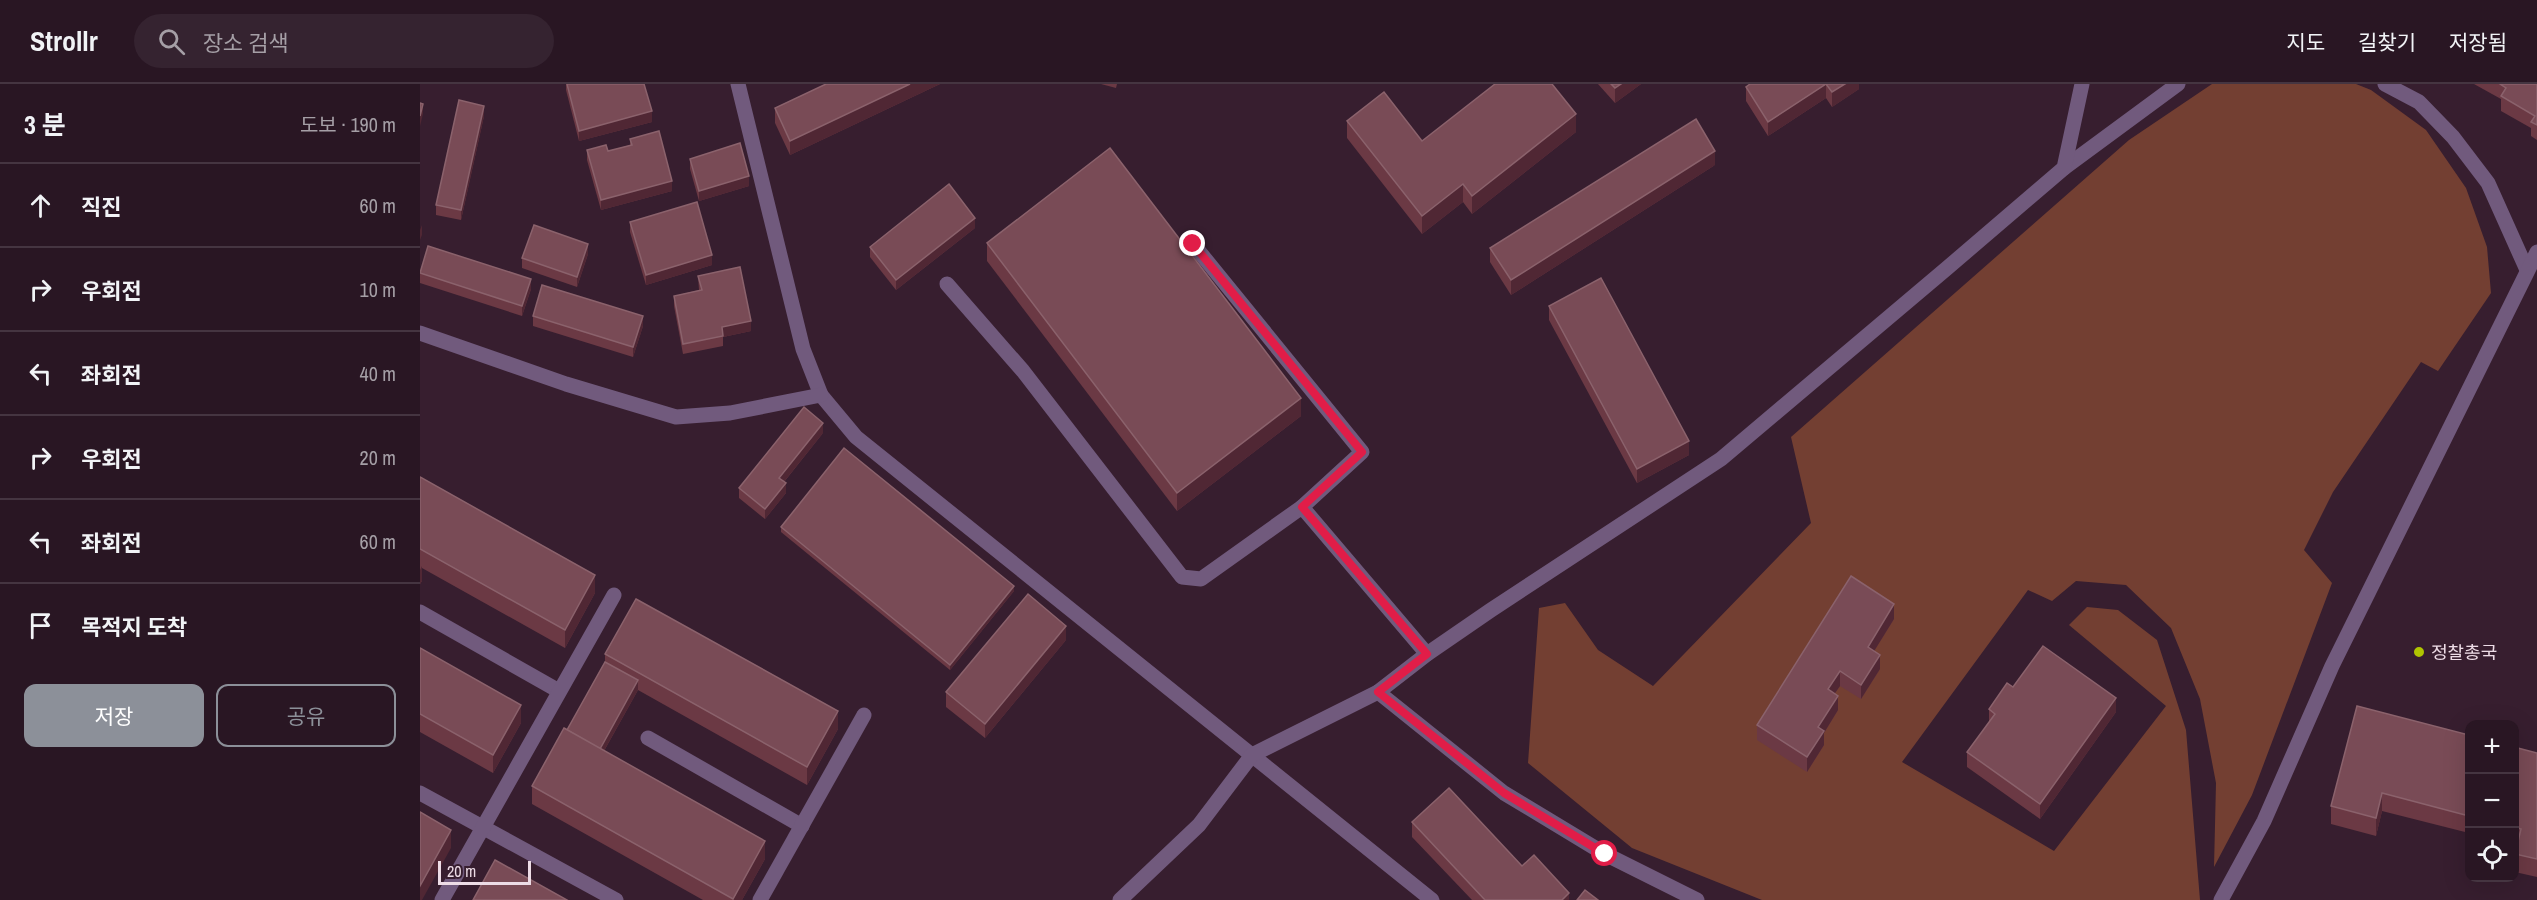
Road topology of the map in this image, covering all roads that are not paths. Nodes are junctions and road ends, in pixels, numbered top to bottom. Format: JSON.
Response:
{"nodes":[{"id":1,"x":738,"y":84,"type":"edge"},
{"id":2,"x":2082,"y":84,"type":"edge"},
{"id":3,"x":2178,"y":84,"type":"edge"},
{"id":4,"x":2385,"y":84,"type":"edge"},
{"id":5,"x":2064,"y":168,"type":"junction"},
{"id":6,"x":1193,"y":244,"type":"dead end"},
{"id":7,"x":2537,"y":252,"type":"edge"},
{"id":8,"x":2527,"y":270,"type":"junction"},
{"id":9,"x":946,"y":284,"type":"dead end"},
{"id":10,"x":420,"y":333,"type":"edge"},
{"id":11,"x":821,"y":395,"type":"junction"},
{"id":12,"x":1302,"y":507,"type":"junction"},
{"id":13,"x":614,"y":595,"type":"dead end"},
{"id":14,"x":420,"y":612,"type":"edge"},
{"id":15,"x":1427,"y":654,"type":"junction"},
{"id":16,"x":560,"y":691,"type":"junction"},
{"id":17,"x":1378,"y":692,"type":"junction"},
{"id":18,"x":864,"y":716,"type":"dead end"},
{"id":19,"x":648,"y":738,"type":"dead end"},
{"id":20,"x":1252,"y":755,"type":"junction"},
{"id":21,"x":420,"y":794,"type":"edge"},
{"id":22,"x":802,"y":826,"type":"junction"},
{"id":23,"x":483,"y":828,"type":"junction"},
{"id":24,"x":442,"y":900,"type":"edge"},
{"id":25,"x":616,"y":900,"type":"edge"},
{"id":26,"x":760,"y":900,"type":"edge"},
{"id":27,"x":1120,"y":900,"type":"edge"},
{"id":28,"x":1432,"y":900,"type":"edge"},
{"id":29,"x":1697,"y":900,"type":"edge"},
{"id":30,"x":2221,"y":900,"type":"edge"}],
"edges":[{"from":1,"to":11,"type":"street"},
{"from":2,"to":5,"type":"street"},
{"from":3,"to":5,"type":"street"},
{"from":4,"to":8,"type":"street"},
{"from":5,"to":15,"type":"street"},
{"from":6,"to":12,"type":"street"},
{"from":7,"to":8,"type":"street"},
{"from":8,"to":30,"type":"street"},
{"from":9,"to":12,"type":"street"},
{"from":10,"to":11,"type":"street"},
{"from":11,"to":20,"type":"street"},
{"from":12,"to":15,"type":"street"},
{"from":13,"to":16,"type":"street"},
{"from":14,"to":16,"type":"street"},
{"from":15,"to":17,"type":"street"},
{"from":16,"to":23,"type":"street"},
{"from":17,"to":20,"type":"street"},
{"from":17,"to":29,"type":"street"},
{"from":18,"to":22,"type":"street"},
{"from":19,"to":22,"type":"street"},
{"from":20,"to":27,"type":"street"},
{"from":20,"to":28,"type":"street"},
{"from":21,"to":23,"type":"street"},
{"from":22,"to":26,"type":"street"},
{"from":23,"to":24,"type":"street"},
{"from":23,"to":25,"type":"street"}]}
